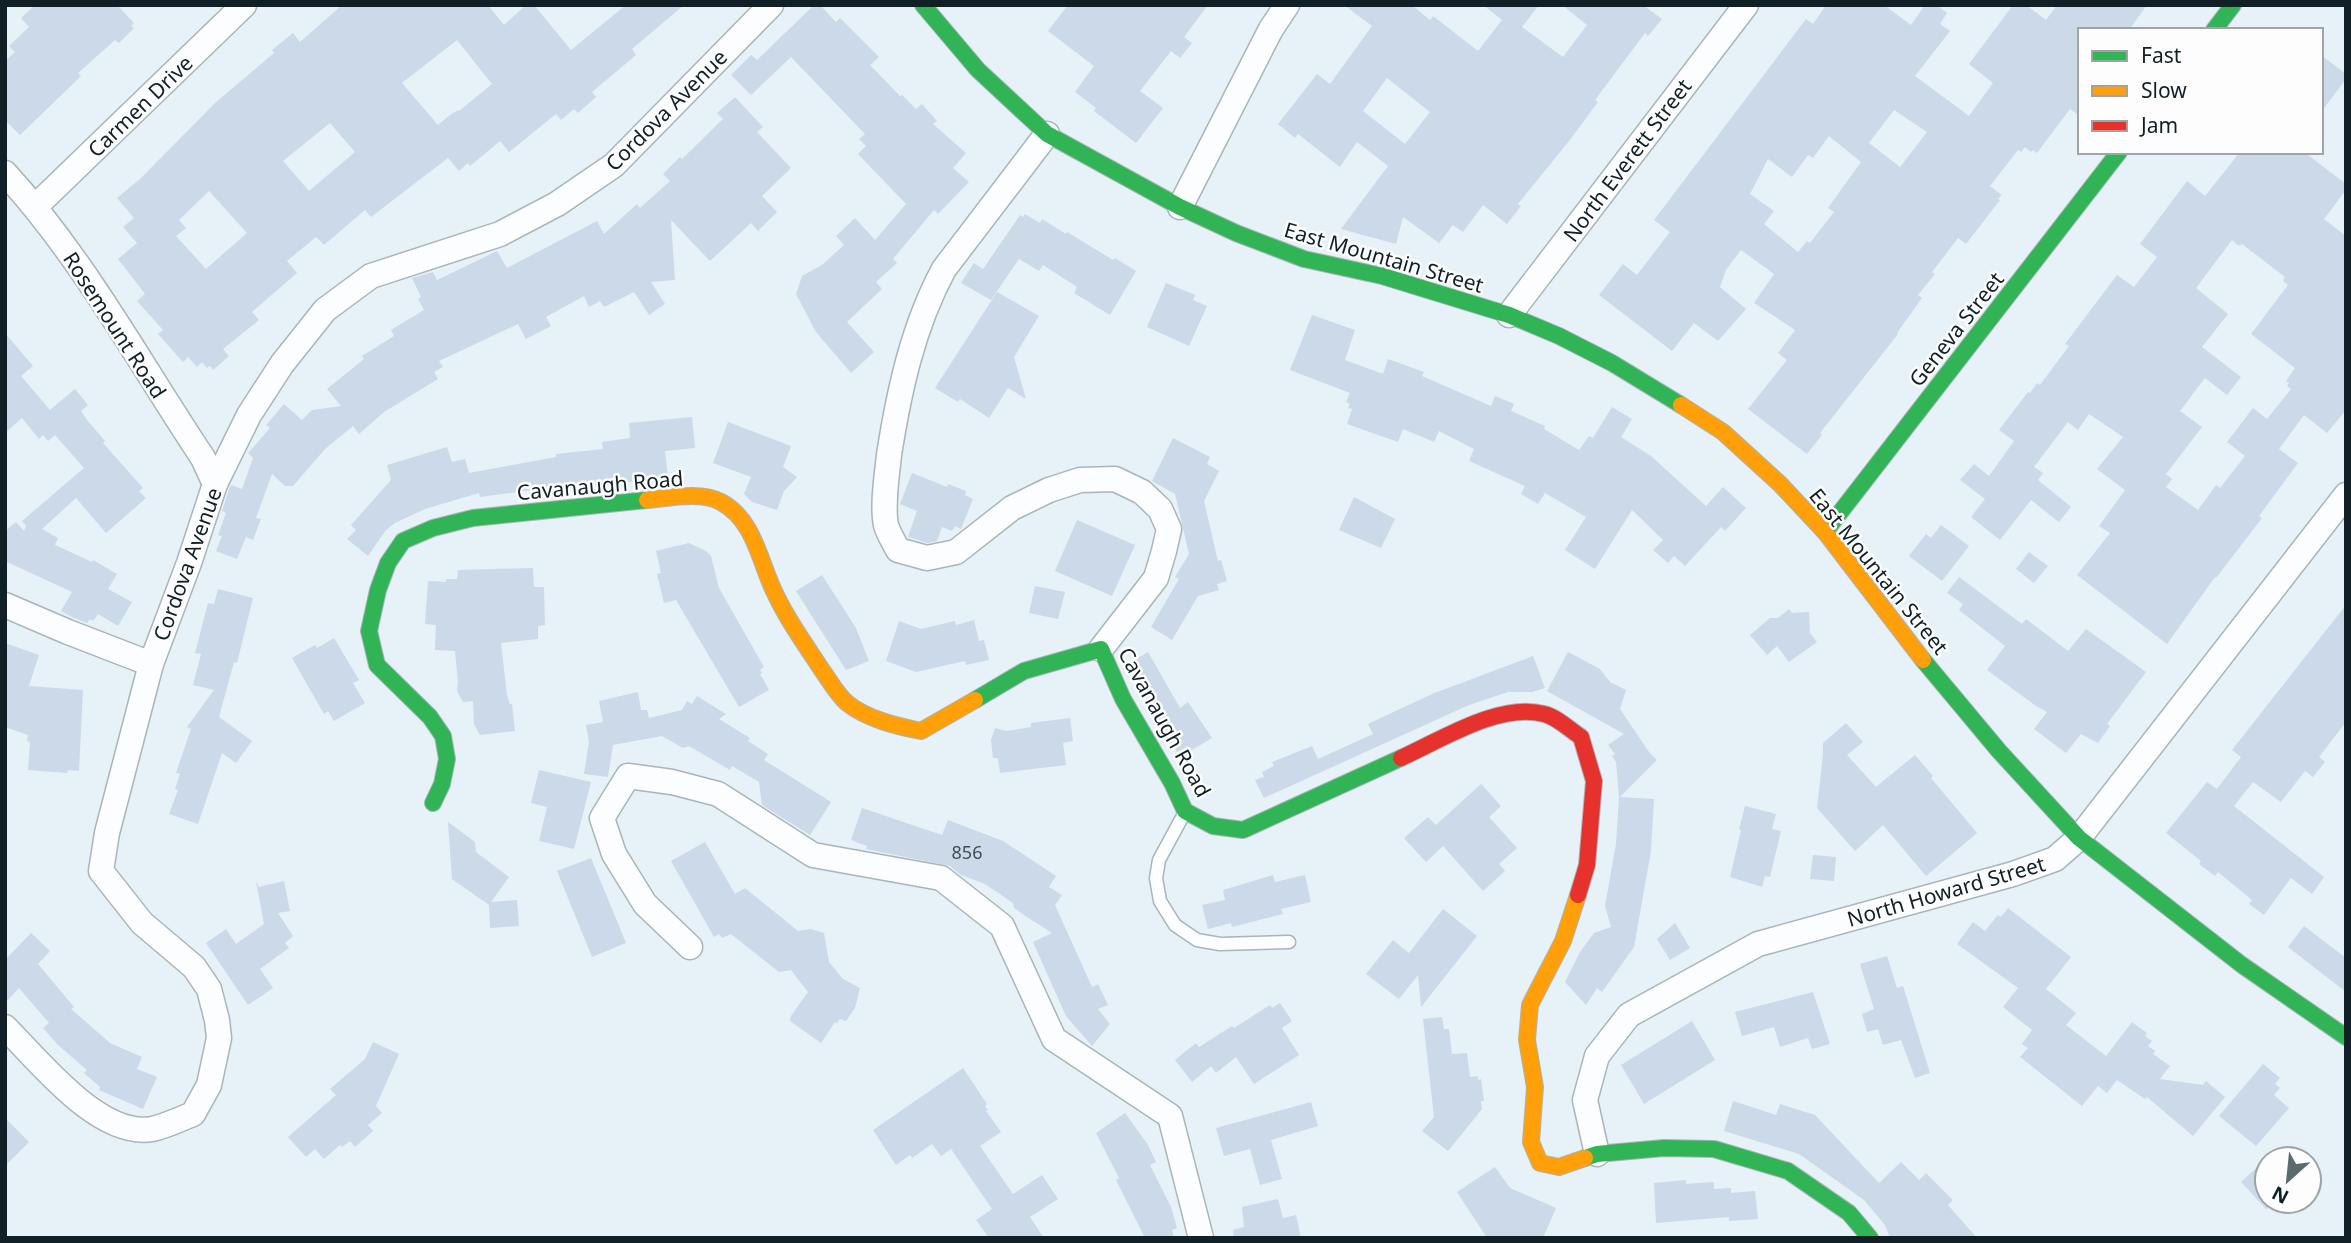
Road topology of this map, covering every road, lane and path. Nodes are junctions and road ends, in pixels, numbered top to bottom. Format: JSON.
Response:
{"nodes":[{"id":1,"x":244,"y":5,"type":"edge"},
{"id":2,"x":771,"y":5,"type":"edge"},
{"id":3,"x":923,"y":5,"type":"edge"},
{"id":4,"x":1287,"y":5,"type":"edge"},
{"id":5,"x":1746,"y":5,"type":"edge"},
{"id":6,"x":2233,"y":5,"type":"edge"},
{"id":7,"x":2216,"y":28,"type":"edge"},
{"id":8,"x":1047,"y":134,"type":"junction"},
{"id":9,"x":2117,"y":154,"type":"edge"},
{"id":10,"x":5,"y":173,"type":"edge"},
{"id":11,"x":36,"y":206,"type":"junction"},
{"id":12,"x":1180,"y":207,"type":"junction"},
{"id":13,"x":1509,"y":315,"type":"junction"},
{"id":14,"x":215,"y":484,"type":"junction"},
{"id":15,"x":2346,"y":495,"type":"edge"},
{"id":16,"x":1825,"y":532,"type":"junction"},
{"id":17,"x":5,"y":605,"type":"edge"},
{"id":18,"x":1101,"y":649,"type":"junction"},
{"id":19,"x":151,"y":664,"type":"junction"},
{"id":20,"x":433,"y":803,"type":"dead end"},
{"id":21,"x":1185,"y":811,"type":"junction"},
{"id":22,"x":2079,"y":838,"type":"junction"},
{"id":23,"x":1289,"y":942,"type":"dead end"},
{"id":24,"x":690,"y":947,"type":"dead end"},
{"id":25,"x":5,"y":1027,"type":"edge"},
{"id":26,"x":2346,"y":1037,"type":"edge"},
{"id":27,"x":1597,"y":1154,"type":"junction"},
{"id":28,"x":1201,"y":1238,"type":"edge"},
{"id":29,"x":1870,"y":1238,"type":"edge"}],
"edges":[{"from":1,"to":11,"type":"street","name":"Carmen Drive"},
{"from":2,"to":14,"type":"street","name":"Cordova Avenue"},
{"from":3,"to":8,"type":"street","name":"East Mountain Street"},
{"from":4,"to":12,"type":"street"},
{"from":5,"to":13,"type":"street","name":"North Everett Street"},
{"from":6,"to":7,"type":"street"},
{"from":8,"to":12,"type":"street","name":"East Mountain Street"},
{"from":8,"to":18,"type":"street"},
{"from":9,"to":16,"type":"street","name":"Geneva Street"},
{"from":10,"to":11,"type":"street","name":"Rosemount Road"},
{"from":11,"to":14,"type":"street","name":"Rosemount Road"},
{"from":12,"to":13,"type":"street","name":"East Mountain Street"},
{"from":13,"to":16,"type":"street","name":"East Mountain Street"},
{"from":14,"to":19,"type":"street","name":"Cordova Avenue"},
{"from":15,"to":22,"type":"street","name":"North Howard Street"},
{"from":16,"to":22,"type":"street","name":"East Mountain Street"},
{"from":17,"to":19,"type":"street"},
{"from":18,"to":20,"type":"street","name":"Cavanaugh Road"},
{"from":18,"to":21,"type":"street","name":"Cavanaugh Road"},
{"from":19,"to":25,"type":"street","name":"Cordova Avenue"},
{"from":21,"to":23,"type":"lane"},
{"from":21,"to":27,"type":"street","name":"Cavanaugh Road"},
{"from":22,"to":26,"type":"street","name":"East Mountain Street"},
{"from":22,"to":27,"type":"street","name":"North Howard Street"},
{"from":24,"to":28,"type":"street"},
{"from":27,"to":29,"type":"street","name":"Cavanaugh Road"}]}
